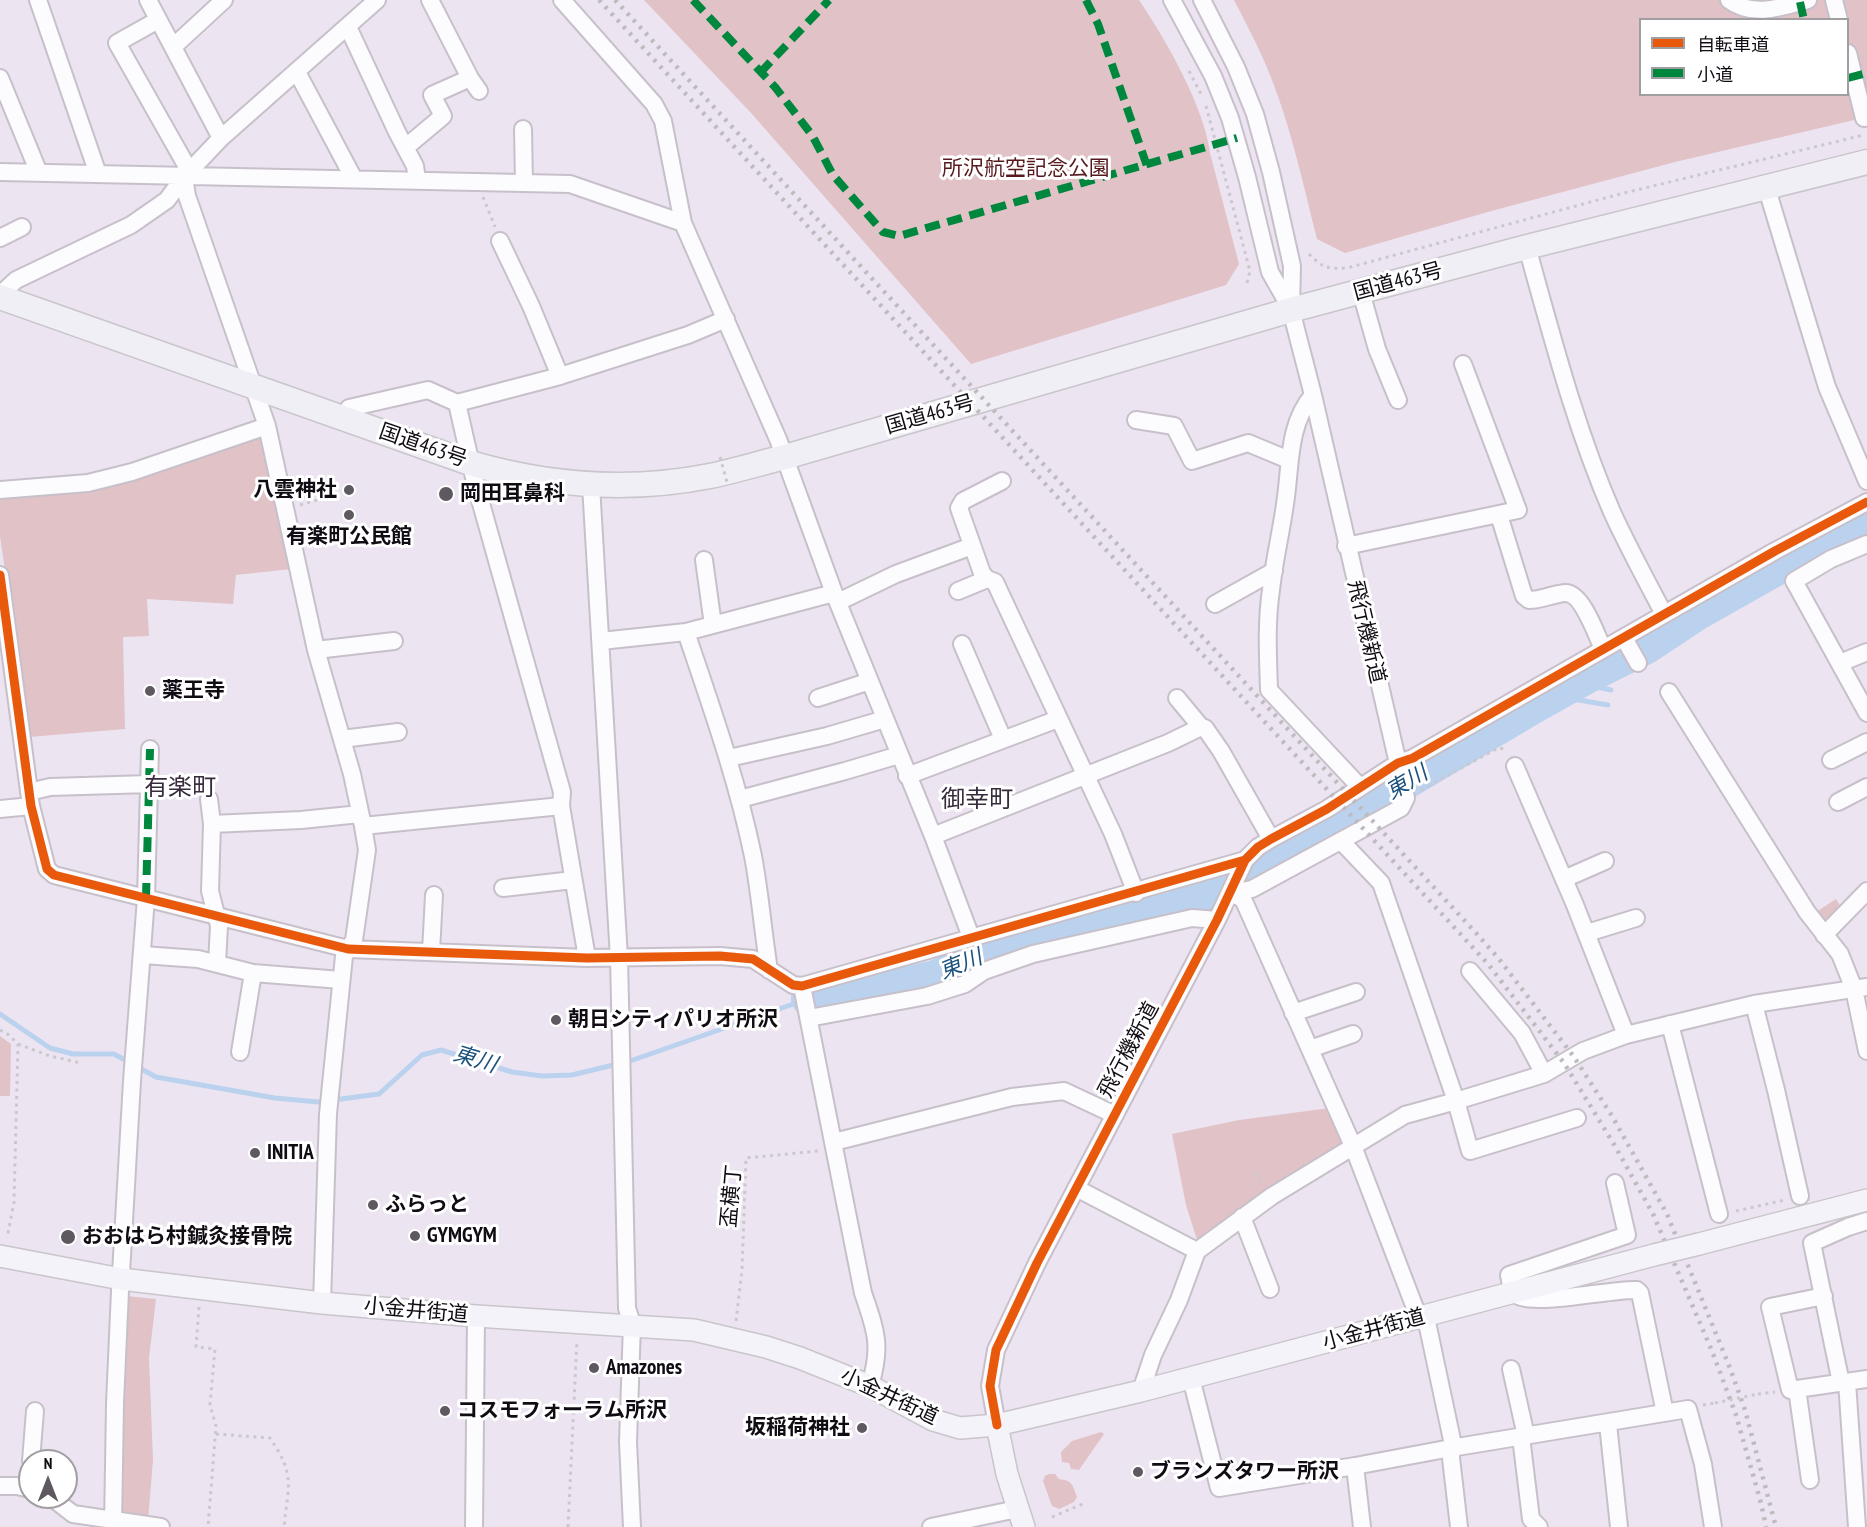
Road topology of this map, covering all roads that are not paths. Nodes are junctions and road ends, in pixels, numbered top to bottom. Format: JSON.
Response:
{"nodes":[{"id":1,"x":38,"y":0,"type":"edge"},
{"id":2,"x":148,"y":0,"type":"edge"},
{"id":3,"x":224,"y":0,"type":"edge"},
{"id":4,"x":377,"y":0,"type":"edge"},
{"id":5,"x":430,"y":0,"type":"edge"},
{"id":6,"x":562,"y":0,"type":"edge"},
{"id":7,"x":1172,"y":0,"type":"edge"},
{"id":8,"x":1202,"y":0,"type":"edge"},
{"id":9,"x":1729,"y":0,"type":"edge"},
{"id":10,"x":1808,"y":0,"type":"edge"},
{"id":11,"x":1834,"y":0,"type":"edge"},
{"id":12,"x":1838,"y":18,"type":"edge"},
{"id":13,"x":158,"y":20,"type":"junction"},
{"id":14,"x":348,"y":27,"type":"junction"},
{"id":15,"x":173,"y":47,"type":"junction"},
{"id":16,"x":1849,"y":57,"type":"edge"},
{"id":17,"x":297,"y":72,"type":"junction"},
{"id":18,"x":0,"y":78,"type":"edge"},
{"id":19,"x":1866,"y":126,"type":"edge"},
{"id":20,"x":523,"y":129,"type":"dead end"},
{"id":21,"x":221,"y":138,"type":"junction"},
{"id":22,"x":406,"y":147,"type":"junction"},
{"id":23,"x":1867,"y":162,"type":"edge"},
{"id":24,"x":0,"y":172,"type":"edge"},
{"id":25,"x":39,"y":174,"type":"junction"},
{"id":26,"x":98,"y":174,"type":"junction"},
{"id":27,"x":187,"y":174,"type":"junction"},
{"id":28,"x":354,"y":179,"type":"junction"},
{"id":29,"x":417,"y":180,"type":"junction"},
{"id":30,"x":524,"y":183,"type":"junction"},
{"id":31,"x":1766,"y":186,"type":"junction"},
{"id":32,"x":683,"y":223,"type":"junction"},
{"id":33,"x":22,"y":227,"type":"dead end"},
{"id":34,"x":0,"y":238,"type":"edge"},
{"id":35,"x":500,"y":241,"type":"road end"},
{"id":36,"x":1527,"y":247,"type":"junction"},
{"id":37,"x":1361,"y":292,"type":"junction"},
{"id":38,"x":0,"y":296,"type":"edge"},
{"id":39,"x":1291,"y":310,"type":"junction"},
{"id":40,"x":726,"y":319,"type":"junction"},
{"id":41,"x":1462,"y":364,"type":"dead end"},
{"id":42,"x":560,"y":376,"type":"junction"},
{"id":43,"x":254,"y":387,"type":"junction"},
{"id":44,"x":1313,"y":395,"type":"junction"},
{"id":45,"x":1398,"y":400,"type":"dead end"},
{"id":46,"x":457,"y":403,"type":"junction"},
{"id":47,"x":346,"y":419,"type":"junction"},
{"id":48,"x":1136,"y":420,"type":"dead end"},
{"id":49,"x":267,"y":426,"type":"junction"},
{"id":50,"x":785,"y":457,"type":"junction"},
{"id":51,"x":1289,"y":460,"type":"junction"},
{"id":52,"x":470,"y":463,"type":"junction"},
{"id":53,"x":1002,"y":481,"type":"dead end"},
{"id":54,"x":1867,"y":481,"type":"edge"},
{"id":55,"x":591,"y":485,"type":"junction"},
{"id":56,"x":0,"y":490,"type":"edge"},
{"id":57,"x":1867,"y":502,"type":"edge"},
{"id":58,"x":1499,"y":515,"type":"junction"},
{"id":59,"x":1867,"y":544,"type":"edge"},
{"id":60,"x":972,"y":546,"type":"junction"},
{"id":61,"x":1346,"y":546,"type":"junction"},
{"id":62,"x":704,"y":560,"type":"dead end"},
{"id":63,"x":1274,"y":572,"type":"junction"},
{"id":64,"x":0,"y":575,"type":"edge"},
{"id":65,"x":987,"y":579,"type":"junction"},
{"id":66,"x":958,"y":591,"type":"dead end"},
{"id":67,"x":836,"y":597,"type":"junction"},
{"id":68,"x":1215,"y":604,"type":"dead end"},
{"id":69,"x":1664,"y":614,"type":"junction"},
{"id":70,"x":713,"y":625,"type":"junction"},
{"id":71,"x":686,"y":632,"type":"junction"},
{"id":72,"x":1624,"y":638,"type":"junction"},
{"id":73,"x":394,"y":641,"type":"dead end"},
{"id":74,"x":601,"y":641,"type":"junction"},
{"id":75,"x":962,"y":644,"type":"dead end"},
{"id":76,"x":1603,"y":649,"type":"junction"},
{"id":77,"x":316,"y":650,"type":"junction"},
{"id":78,"x":1867,"y":652,"type":"edge"},
{"id":79,"x":1638,"y":663,"type":"dead end"},
{"id":80,"x":1840,"y":663,"type":"junction"},
{"id":81,"x":870,"y":681,"type":"junction"},
{"id":82,"x":1669,"y":692,"type":"dead end"},
{"id":83,"x":818,"y":698,"type":"dead end"},
{"id":84,"x":1177,"y":698,"type":"dead end"},
{"id":85,"x":1867,"y":712,"type":"edge"},
{"id":86,"x":885,"y":719,"type":"junction"},
{"id":87,"x":1058,"y":719,"type":"junction"},
{"id":88,"x":1201,"y":727,"type":"junction"},
{"id":89,"x":398,"y":732,"type":"dead end"},
{"id":90,"x":342,"y":739,"type":"junction"},
{"id":91,"x":1003,"y":739,"type":"junction"},
{"id":92,"x":1867,"y":742,"type":"edge"},
{"id":93,"x":150,"y":749,"type":"dead end"},
{"id":94,"x":899,"y":754,"type":"junction"},
{"id":95,"x":729,"y":758,"type":"junction"},
{"id":96,"x":1831,"y":760,"type":"dead end"},
{"id":97,"x":1515,"y":766,"type":"road end"},
{"id":98,"x":1398,"y":767,"type":"junction"},
{"id":99,"x":907,"y":776,"type":"junction"},
{"id":100,"x":1085,"y":776,"type":"junction"},
{"id":101,"x":149,"y":784,"type":"junction"},
{"id":102,"x":1360,"y":787,"type":"junction"},
{"id":103,"x":1867,"y":787,"type":"edge"},
{"id":104,"x":30,"y":799,"type":"junction"},
{"id":105,"x":209,"y":799,"type":"dead end"},
{"id":106,"x":740,"y":799,"type":"junction"},
{"id":107,"x":1838,"y":802,"type":"dead end"},
{"id":108,"x":561,"y":806,"type":"junction"},
{"id":109,"x":0,"y":809,"type":"edge"},
{"id":110,"x":362,"y":820,"type":"junction"},
{"id":111,"x":212,"y":824,"type":"junction"},
{"id":112,"x":933,"y":836,"type":"junction"},
{"id":113,"x":1271,"y":839,"type":"junction"},
{"id":114,"x":1341,"y":842,"type":"junction"},
{"id":115,"x":1605,"y":861,"type":"dead end"},
{"id":116,"x":1244,"y":862,"type":"junction"},
{"id":117,"x":1564,"y":879,"type":"junction"},
{"id":118,"x":573,"y":880,"type":"junction"},
{"id":119,"x":502,"y":888,"type":"dead end"},
{"id":120,"x":1231,"y":891,"type":"junction"},
{"id":121,"x":1867,"y":891,"type":"edge"},
{"id":122,"x":1136,"y":893,"type":"junction"},
{"id":123,"x":434,"y":895,"type":"dead end"},
{"id":124,"x":146,"y":898,"type":"junction"},
{"id":125,"x":218,"y":916,"type":"junction"},
{"id":126,"x":1636,"y":918,"type":"dead end"},
{"id":127,"x":1217,"y":920,"type":"junction"},
{"id":128,"x":1587,"y":933,"type":"junction"},
{"id":129,"x":1824,"y":935,"type":"junction"},
{"id":130,"x":971,"y":937,"type":"junction"},
{"id":131,"x":348,"y":949,"type":"junction"},
{"id":132,"x":431,"y":952,"type":"junction"},
{"id":133,"x":143,"y":955,"type":"junction"},
{"id":134,"x":587,"y":958,"type":"junction"},
{"id":135,"x":619,"y":958,"type":"junction"},
{"id":136,"x":217,"y":963,"type":"junction"},
{"id":137,"x":768,"y":970,"type":"junction"},
{"id":138,"x":1470,"y":972,"type":"dead end"},
{"id":139,"x":253,"y":973,"type":"junction"},
{"id":140,"x":341,"y":980,"type":"junction"},
{"id":141,"x":1860,"y":988,"type":"edge"},
{"id":142,"x":1356,"y":992,"type":"dead end"},
{"id":143,"x":806,"y":1000,"type":"junction"},
{"id":144,"x":1754,"y":1004,"type":"junction"},
{"id":145,"x":1293,"y":1012,"type":"junction"},
{"id":146,"x":1670,"y":1024,"type":"junction"},
{"id":147,"x":1353,"y":1034,"type":"dead end"},
{"id":148,"x":1626,"y":1035,"type":"junction"},
{"id":149,"x":1310,"y":1049,"type":"junction"},
{"id":150,"x":1867,"y":1051,"type":"edge"},
{"id":151,"x":240,"y":1052,"type":"dead end"},
{"id":152,"x":1544,"y":1074,"type":"junction"},
{"id":153,"x":1456,"y":1101,"type":"junction"},
{"id":154,"x":1115,"y":1115,"type":"junction"},
{"id":155,"x":1577,"y":1118,"type":"dead end"},
{"id":156,"x":834,"y":1142,"type":"junction"},
{"id":157,"x":1353,"y":1146,"type":"junction"},
{"id":158,"x":1615,"y":1183,"type":"dead end"},
{"id":159,"x":1076,"y":1188,"type":"junction"},
{"id":160,"x":1800,"y":1196,"type":"dead end"},
{"id":161,"x":1867,"y":1200,"type":"edge"},
{"id":162,"x":1719,"y":1214,"type":"dead end"},
{"id":163,"x":1242,"y":1217,"type":"junction"},
{"id":164,"x":1867,"y":1221,"type":"edge"},
{"id":165,"x":3,"y":1249,"type":"edge"},
{"id":166,"x":1197,"y":1251,"type":"junction"},
{"id":167,"x":121,"y":1279,"type":"junction"},
{"id":168,"x":1270,"y":1289,"type":"dead end"},
{"id":169,"x":1514,"y":1293,"type":"junction"},
{"id":170,"x":1824,"y":1296,"type":"junction"},
{"id":171,"x":322,"y":1303,"type":"junction"},
{"id":172,"x":476,"y":1316,"type":"junction"},
{"id":173,"x":1421,"y":1317,"type":"junction"},
{"id":174,"x":632,"y":1324,"type":"junction"},
{"id":175,"x":1511,"y":1370,"type":"dead end"},
{"id":176,"x":1191,"y":1378,"type":"junction"},
{"id":177,"x":1867,"y":1379,"type":"edge"},
{"id":178,"x":1844,"y":1382,"type":"junction"},
{"id":179,"x":870,"y":1386,"type":"junction"},
{"id":180,"x":1793,"y":1389,"type":"junction"},
{"id":181,"x":1141,"y":1390,"type":"junction"},
{"id":182,"x":35,"y":1411,"type":"dead end"},
{"id":183,"x":1665,"y":1413,"type":"junction"},
{"id":184,"x":1608,"y":1424,"type":"junction"},
{"id":185,"x":997,"y":1425,"type":"junction"},
{"id":186,"x":1523,"y":1437,"type":"junction"},
{"id":187,"x":1451,"y":1448,"type":"junction"},
{"id":188,"x":32,"y":1449,"type":"edge"},
{"id":189,"x":1355,"y":1466,"type":"junction"},
{"id":190,"x":1810,"y":1480,"type":"dead end"},
{"id":191,"x":0,"y":1486,"type":"edge"},
{"id":192,"x":18,"y":1488,"type":"edge"},
{"id":193,"x":67,"y":1509,"type":"edge"},
{"id":194,"x":1020,"y":1518,"type":"edge"},
{"id":195,"x":113,"y":1523,"type":"edge"},
{"id":196,"x":161,"y":1527,"type":"edge"},
{"id":197,"x":474,"y":1527,"type":"edge"},
{"id":198,"x":632,"y":1527,"type":"edge"},
{"id":199,"x":931,"y":1527,"type":"edge"},
{"id":200,"x":1362,"y":1527,"type":"edge"},
{"id":201,"x":1459,"y":1527,"type":"edge"},
{"id":202,"x":1539,"y":1527,"type":"edge"},
{"id":203,"x":1619,"y":1527,"type":"edge"},
{"id":204,"x":1713,"y":1527,"type":"edge"},
{"id":205,"x":1857,"y":1527,"type":"edge"}],
"edges":[{"from":1,"to":26,"type":"street"},
{"from":2,"to":13,"type":"street"},
{"from":3,"to":15,"type":"street"},
{"from":4,"to":14,"type":"street"},
{"from":5,"to":22,"type":"street"},
{"from":6,"to":32,"type":"street"},
{"from":7,"to":39,"type":"street"},
{"from":8,"to":39,"type":"street"},
{"from":9,"to":10,"type":"street"},
{"from":11,"to":12,"type":"street"},
{"from":13,"to":15,"type":"street"},
{"from":13,"to":27,"type":"street"},
{"from":14,"to":17,"type":"street"},
{"from":14,"to":22,"type":"street"},
{"from":15,"to":21,"type":"street"},
{"from":16,"to":19,"type":"street"},
{"from":17,"to":21,"type":"street"},
{"from":17,"to":28,"type":"street"},
{"from":18,"to":25,"type":"street"},
{"from":20,"to":30,"type":"street"},
{"from":21,"to":27,"type":"street"},
{"from":22,"to":29,"type":"street"},
{"from":23,"to":31,"type":"highway","name":"国道463号"},
{"from":24,"to":25,"type":"street"},
{"from":25,"to":26,"type":"street"},
{"from":26,"to":27,"type":"street"},
{"from":27,"to":28,"type":"street"},
{"from":27,"to":38,"type":"street"},
{"from":27,"to":43,"type":"street"},
{"from":28,"to":29,"type":"street"},
{"from":29,"to":30,"type":"street"},
{"from":30,"to":32,"type":"street"},
{"from":31,"to":36,"type":"highway","name":"国道463号"},
{"from":31,"to":54,"type":"street"},
{"from":32,"to":40,"type":"street"},
{"from":33,"to":34,"type":"street"},
{"from":35,"to":42,"type":"street"},
{"from":36,"to":37,"type":"highway","name":"国道463号"},
{"from":36,"to":69,"type":"street"},
{"from":37,"to":39,"type":"highway","name":"国道463号"},
{"from":37,"to":45,"type":"street"},
{"from":38,"to":43,"type":"highway","name":"国道463号"},
{"from":39,"to":44,"type":"street","name":"飛行機新道"},
{"from":39,"to":50,"type":"highway","name":"国道463号"},
{"from":40,"to":42,"type":"street"},
{"from":40,"to":50,"type":"street"},
{"from":41,"to":58,"type":"street"},
{"from":42,"to":46,"type":"street"},
{"from":43,"to":47,"type":"highway","name":"国道463号"},
{"from":43,"to":49,"type":"street"},
{"from":44,"to":51,"type":"street"},
{"from":44,"to":61,"type":"street","name":"飛行機新道"},
{"from":46,"to":47,"type":"street"},
{"from":46,"to":52,"type":"street"},
{"from":47,"to":52,"type":"highway","name":"国道463号"},
{"from":48,"to":51,"type":"street"},
{"from":49,"to":56,"type":"street"},
{"from":49,"to":77,"type":"street"},
{"from":50,"to":55,"type":"highway","name":"国道463号"},
{"from":50,"to":67,"type":"street"},
{"from":51,"to":63,"type":"street"},
{"from":52,"to":55,"type":"highway","name":"国道463号"},
{"from":52,"to":108,"type":"street"},
{"from":53,"to":60,"type":"street"},
{"from":55,"to":74,"type":"street"},
{"from":57,"to":69,"type":"street"},
{"from":58,"to":61,"type":"street"},
{"from":58,"to":76,"type":"street"},
{"from":59,"to":80,"type":"street"},
{"from":60,"to":65,"type":"street"},
{"from":60,"to":67,"type":"street"},
{"from":61,"to":98,"type":"street","name":"飛行機新道"},
{"from":62,"to":70,"type":"street"},
{"from":63,"to":68,"type":"street"},
{"from":63,"to":102,"type":"street"},
{"from":64,"to":104,"type":"street"},
{"from":65,"to":66,"type":"street"},
{"from":65,"to":87,"type":"street"},
{"from":67,"to":70,"type":"street"},
{"from":67,"to":81,"type":"street"},
{"from":69,"to":72,"type":"street"},
{"from":70,"to":71,"type":"street"},
{"from":71,"to":74,"type":"street"},
{"from":71,"to":95,"type":"street"},
{"from":72,"to":76,"type":"street"},
{"from":72,"to":79,"type":"street"},
{"from":73,"to":77,"type":"street"},
{"from":74,"to":135,"type":"street"},
{"from":75,"to":91,"type":"street"},
{"from":76,"to":98,"type":"street"},
{"from":77,"to":90,"type":"street"},
{"from":78,"to":80,"type":"street"},
{"from":80,"to":85,"type":"street"},
{"from":81,"to":83,"type":"street"},
{"from":81,"to":86,"type":"street"},
{"from":82,"to":129,"type":"street"},
{"from":84,"to":88,"type":"street"},
{"from":86,"to":94,"type":"street"},
{"from":86,"to":95,"type":"street"},
{"from":87,"to":91,"type":"street"},
{"from":87,"to":100,"type":"street"},
{"from":88,"to":100,"type":"street"},
{"from":88,"to":113,"type":"street"},
{"from":89,"to":90,"type":"street"},
{"from":90,"to":110,"type":"street"},
{"from":91,"to":99,"type":"street"},
{"from":92,"to":96,"type":"street"},
{"from":93,"to":101,"type":"street"},
{"from":94,"to":99,"type":"street"},
{"from":94,"to":106,"type":"street"},
{"from":95,"to":106,"type":"street"},
{"from":97,"to":117,"type":"street"},
{"from":98,"to":102,"type":"street","name":"飛行機新道"},
{"from":98,"to":114,"type":"street"},
{"from":99,"to":112,"type":"street"},
{"from":100,"to":112,"type":"street"},
{"from":100,"to":122,"type":"street"},
{"from":101,"to":104,"type":"street"},
{"from":101,"to":124,"type":"street"},
{"from":102,"to":113,"type":"street","name":"飛行機新道"},
{"from":103,"to":107,"type":"street"},
{"from":104,"to":109,"type":"street"},
{"from":104,"to":124,"type":"street"},
{"from":105,"to":111,"type":"street"},
{"from":106,"to":137,"type":"street"},
{"from":108,"to":110,"type":"street"},
{"from":108,"to":118,"type":"street"},
{"from":110,"to":111,"type":"street"},
{"from":110,"to":131,"type":"street"},
{"from":111,"to":125,"type":"street"},
{"from":112,"to":130,"type":"street"},
{"from":113,"to":116,"type":"street","name":"飛行機新道"},
{"from":114,"to":120,"type":"street"},
{"from":114,"to":153,"type":"street"},
{"from":115,"to":117,"type":"street"},
{"from":116,"to":120,"type":"street","name":"飛行機新道"},
{"from":116,"to":122,"type":"street"},
{"from":117,"to":128,"type":"street"},
{"from":118,"to":119,"type":"street"},
{"from":118,"to":134,"type":"street"},
{"from":120,"to":127,"type":"street","name":"飛行機新道"},
{"from":120,"to":145,"type":"street"},
{"from":121,"to":129,"type":"street"},
{"from":122,"to":130,"type":"street"},
{"from":123,"to":132,"type":"street"},
{"from":124,"to":125,"type":"street"},
{"from":124,"to":133,"type":"street"},
{"from":125,"to":131,"type":"street"},
{"from":125,"to":136,"type":"street"},
{"from":126,"to":128,"type":"street"},
{"from":127,"to":143,"type":"street"},
{"from":127,"to":154,"type":"street","name":"飛行機新道"},
{"from":128,"to":148,"type":"street"},
{"from":129,"to":141,"type":"street"},
{"from":130,"to":143,"type":"street"},
{"from":131,"to":132,"type":"street"},
{"from":131,"to":140,"type":"street"},
{"from":132,"to":134,"type":"street"},
{"from":133,"to":136,"type":"street"},
{"from":133,"to":167,"type":"street"},
{"from":134,"to":135,"type":"street"},
{"from":135,"to":137,"type":"street"},
{"from":135,"to":174,"type":"street"},
{"from":136,"to":139,"type":"street"},
{"from":137,"to":143,"type":"street"},
{"from":138,"to":152,"type":"street"},
{"from":139,"to":140,"type":"street"},
{"from":139,"to":151,"type":"street"},
{"from":140,"to":171,"type":"street"},
{"from":141,"to":144,"type":"street"},
{"from":141,"to":150,"type":"street"},
{"from":142,"to":145,"type":"street"},
{"from":143,"to":156,"type":"street"},
{"from":144,"to":146,"type":"street"},
{"from":144,"to":160,"type":"street"},
{"from":145,"to":149,"type":"street"},
{"from":146,"to":148,"type":"street"},
{"from":146,"to":162,"type":"street"},
{"from":147,"to":149,"type":"street"},
{"from":148,"to":152,"type":"street"},
{"from":149,"to":157,"type":"street"},
{"from":152,"to":153,"type":"street"},
{"from":153,"to":155,"type":"street"},
{"from":153,"to":157,"type":"street"},
{"from":154,"to":156,"type":"street"},
{"from":154,"to":159,"type":"street","name":"飛行機新道"},
{"from":156,"to":179,"type":"street"},
{"from":157,"to":163,"type":"street"},
{"from":157,"to":173,"type":"street"},
{"from":158,"to":169,"type":"street"},
{"from":159,"to":166,"type":"street"},
{"from":159,"to":185,"type":"street","name":"飛行機新道"},
{"from":161,"to":169,"type":"main road","name":"小金井街道","bridge":true},
{"from":163,"to":166,"type":"street"},
{"from":163,"to":168,"type":"street"},
{"from":164,"to":170,"type":"street"},
{"from":165,"to":167,"type":"main road","name":"小金井街道"},
{"from":166,"to":181,"type":"street"},
{"from":167,"to":171,"type":"main road","name":"小金井街道"},
{"from":167,"to":195,"type":"street"},
{"from":169,"to":173,"type":"main road","name":"小金井街道"},
{"from":169,"to":183,"type":"street"},
{"from":170,"to":178,"type":"street"},
{"from":170,"to":180,"type":"street"},
{"from":171,"to":172,"type":"main road","name":"小金井街道"},
{"from":172,"to":174,"type":"main road","name":"小金井街道"},
{"from":172,"to":197,"type":"street"},
{"from":173,"to":176,"type":"main road","name":"小金井街道"},
{"from":173,"to":187,"type":"street"},
{"from":174,"to":179,"type":"main road","name":"小金井街道"},
{"from":174,"to":198,"type":"street"},
{"from":175,"to":186,"type":"street"},
{"from":176,"to":181,"type":"main road","name":"小金井街道"},
{"from":176,"to":189,"type":"street"},
{"from":177,"to":178,"type":"street"},
{"from":178,"to":180,"type":"street"},
{"from":178,"to":205,"type":"street"},
{"from":179,"to":185,"type":"main road","name":"小金井街道"},
{"from":180,"to":190,"type":"street"},
{"from":181,"to":185,"type":"main road","name":"小金井街道"},
{"from":182,"to":188,"type":"street"},
{"from":183,"to":184,"type":"street"},
{"from":183,"to":204,"type":"street"},
{"from":184,"to":186,"type":"street"},
{"from":184,"to":203,"type":"street"},
{"from":185,"to":194,"type":"main road"},
{"from":186,"to":187,"type":"street"},
{"from":186,"to":202,"type":"street"},
{"from":187,"to":189,"type":"street"},
{"from":187,"to":201,"type":"street"},
{"from":189,"to":200,"type":"street"},
{"from":191,"to":192,"type":"street"},
{"from":193,"to":195,"type":"street"},
{"from":194,"to":199,"type":"street"},
{"from":195,"to":196,"type":"street"}]}
